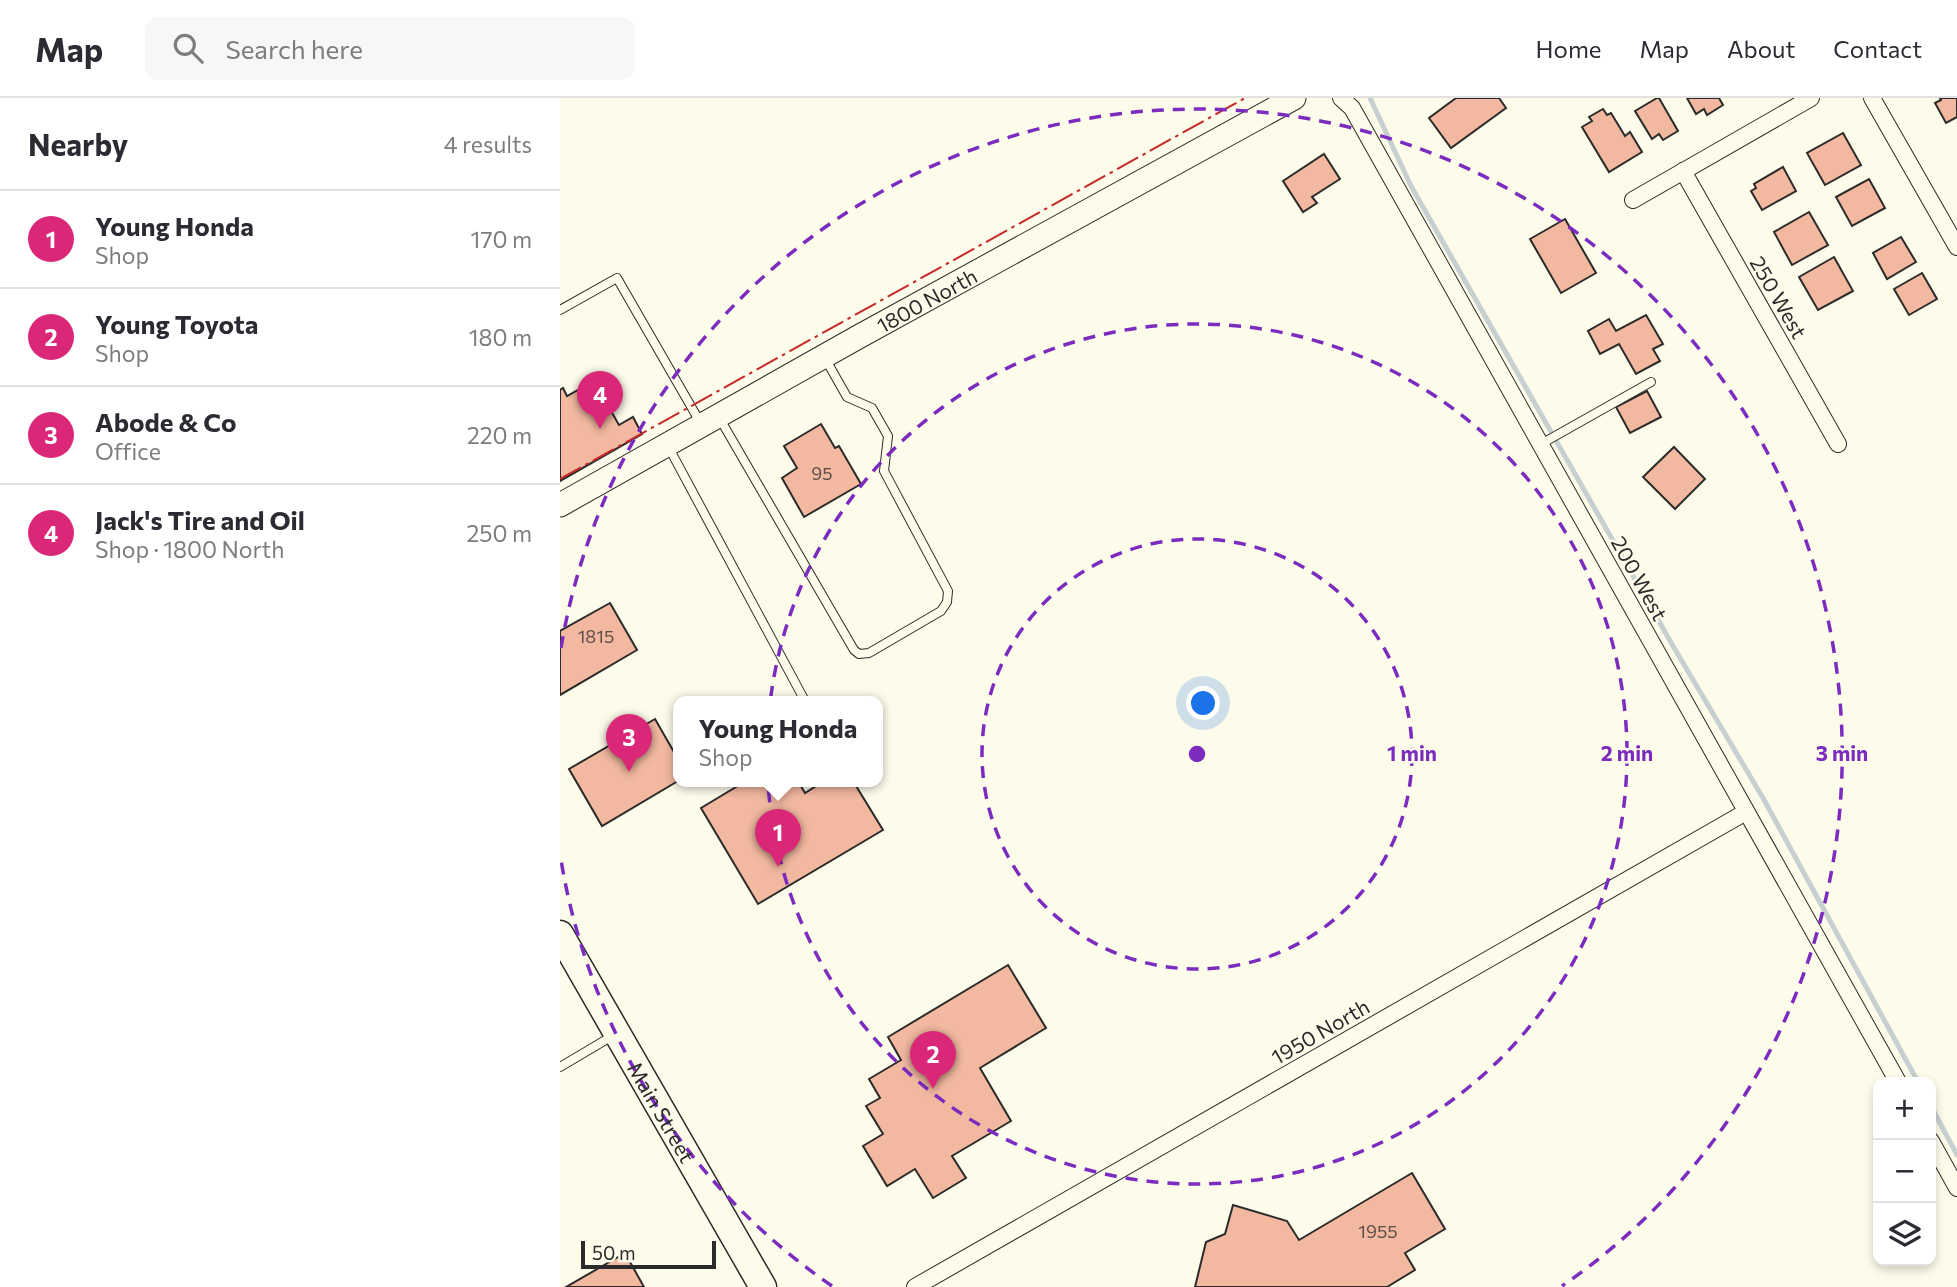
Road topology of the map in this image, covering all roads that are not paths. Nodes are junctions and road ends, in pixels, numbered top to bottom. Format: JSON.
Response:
{"nodes":[{"id":1,"x":1294,"y":98,"type":"edge"},
{"id":2,"x":1341,"y":98,"type":"edge"},
{"id":3,"x":1811,"y":98,"type":"edge"},
{"id":4,"x":1872,"y":98,"type":"edge"},
{"id":5,"x":1683,"y":171,"type":"junction"},
{"id":6,"x":1633,"y":200,"type":"dead end"},
{"id":7,"x":1957,"y":247,"type":"edge"},
{"id":8,"x":560,"y":310,"type":"edge"},
{"id":9,"x":824,"y":356,"type":"junction"},
{"id":10,"x":1651,"y":382,"type":"dead end"},
{"id":11,"x":710,"y":421,"type":"junction"},
{"id":12,"x":1546,"y":441,"type":"junction"},
{"id":13,"x":667,"y":444,"type":"junction"},
{"id":14,"x":1838,"y":444,"type":"dead end"},
{"id":15,"x":560,"y":505,"type":"edge"},
{"id":16,"x":803,"y":696,"type":"edge"},
{"id":17,"x":1746,"y":813,"type":"junction"},
{"id":18,"x":560,"y":934,"type":"edge"},
{"id":19,"x":617,"y":1033,"type":"junction"},
{"id":20,"x":560,"y":1067,"type":"edge"},
{"id":21,"x":1895,"y":1077,"type":"edge"},
{"id":22,"x":1936,"y":1150,"type":"edge"},
{"id":23,"x":1957,"y":1188,"type":"edge"},
{"id":24,"x":763,"y":1287,"type":"edge"},
{"id":25,"x":915,"y":1287,"type":"edge"}],
"edges":[{"from":1,"to":9,"type":"street","name":"1800 North"},
{"from":2,"to":12,"type":"street","name":"200 West"},
{"from":3,"to":5,"type":"street"},
{"from":4,"to":7,"type":"street"},
{"from":5,"to":6,"type":"street"},
{"from":5,"to":14,"type":"street","name":"250 West"},
{"from":8,"to":11,"type":"lane"},
{"from":9,"to":11,"type":"street","name":"1800 North"},
{"from":9,"to":11,"type":"lane"},
{"from":10,"to":12,"type":"lane"},
{"from":11,"to":13,"type":"street","name":"1800 North"},
{"from":12,"to":17,"type":"street","name":"200 West"},
{"from":13,"to":15,"type":"street","name":"1800 North"},
{"from":13,"to":16,"type":"lane"},
{"from":17,"to":21,"type":"street","name":"200 West"},
{"from":17,"to":25,"type":"street","name":"1950 North"},
{"from":18,"to":19,"type":"main road","name":"Main Street"},
{"from":19,"to":20,"type":"lane"},
{"from":19,"to":24,"type":"main road","name":"Main Street"},
{"from":22,"to":23,"type":"street"}]}
